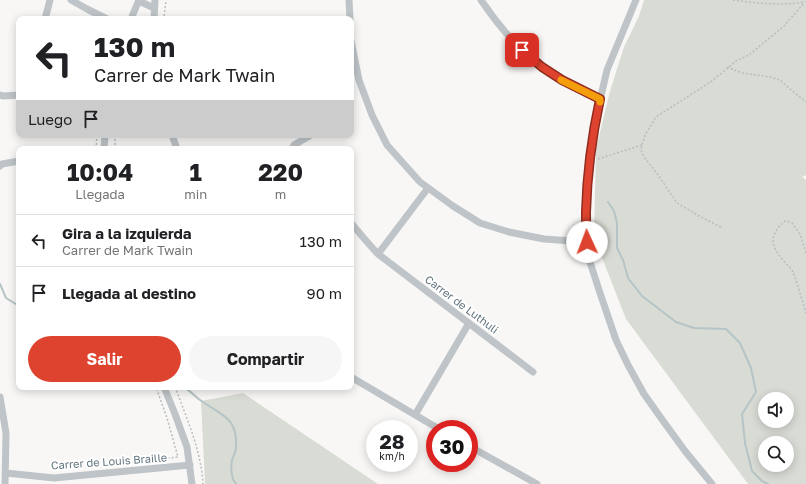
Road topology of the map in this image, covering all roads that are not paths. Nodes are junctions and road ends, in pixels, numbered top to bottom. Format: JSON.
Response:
{"nodes":[{"id":1,"x":50,"y":0,"type":"edge"},
{"id":2,"x":72,"y":0,"type":"edge"},
{"id":3,"x":139,"y":0,"type":"edge"},
{"id":4,"x":349,"y":0,"type":"edge"},
{"id":5,"x":481,"y":0,"type":"edge"},
{"id":6,"x":636,"y":0,"type":"edge"},
{"id":7,"x":154,"y":4,"type":"edge"},
{"id":8,"x":46,"y":16,"type":"edge"},
{"id":9,"x":101,"y":16,"type":"edge"},
{"id":10,"x":132,"y":16,"type":"edge"},
{"id":11,"x":154,"y":16,"type":"edge"},
{"id":12,"x":350,"y":16,"type":"edge"},
{"id":13,"x":354,"y":56,"type":"edge"},
{"id":14,"x":0,"y":94,"type":"edge"},
{"id":15,"x":16,"y":95,"type":"edge"},
{"id":16,"x":600,"y":99,"type":"junction"},
{"id":17,"x":306,"y":138,"type":"edge"},
{"id":18,"x":294,"y":146,"type":"edge"},
{"id":19,"x":16,"y":162,"type":"edge"},
{"id":20,"x":0,"y":166,"type":"edge"},
{"id":21,"x":428,"y":188,"type":"junction"},
{"id":22,"x":354,"y":227,"type":"edge"},
{"id":23,"x":587,"y":242,"type":"junction"},
{"id":24,"x":378,"y":254,"type":"junction"},
{"id":25,"x":469,"y":323,"type":"junction"},
{"id":26,"x":533,"y":372,"type":"dead end"},
{"id":27,"x":354,"y":379,"type":"edge"},
{"id":28,"x":165,"y":390,"type":"edge"},
{"id":29,"x":0,"y":396,"type":"edge"},
{"id":30,"x":416,"y":415,"type":"junction"},
{"id":31,"x":426,"y":421,"type":"edge"},
{"id":32,"x":478,"y":451,"type":"edge"},
{"id":33,"x":190,"y":465,"type":"junction"},
{"id":34,"x":6,"y":473,"type":"junction"},
{"id":35,"x":5,"y":484,"type":"edge"},
{"id":36,"x":192,"y":484,"type":"edge"},
{"id":37,"x":537,"y":484,"type":"edge"},
{"id":38,"x":712,"y":484,"type":"edge"}],
"edges":[{"from":1,"to":8,"type":"street"},
{"from":2,"to":9,"type":"street"},
{"from":3,"to":7,"type":"street"},
{"from":3,"to":10,"type":"street"},
{"from":4,"to":12,"type":"street"},
{"from":5,"to":16,"type":"street"},
{"from":6,"to":16,"type":"street"},
{"from":7,"to":11,"type":"street"},
{"from":13,"to":21,"type":"street"},
{"from":14,"to":15,"type":"street"},
{"from":16,"to":23,"type":"street"},
{"from":17,"to":18,"type":"street"},
{"from":19,"to":20,"type":"street"},
{"from":21,"to":23,"type":"street"},
{"from":21,"to":24,"type":"street"},
{"from":22,"to":24,"type":"street","name":"Carrer de Luthuli"},
{"from":23,"to":38,"type":"street"},
{"from":24,"to":25,"type":"street","name":"Carrer de Luthuli"},
{"from":25,"to":26,"type":"street","name":"Carrer de Luthuli"},
{"from":25,"to":30,"type":"street"},
{"from":27,"to":30,"type":"street"},
{"from":28,"to":33,"type":"street"},
{"from":29,"to":34,"type":"street"},
{"from":30,"to":31,"type":"street"},
{"from":32,"to":37,"type":"street"},
{"from":33,"to":34,"type":"street","name":"Carrer de Louis Braille"},
{"from":33,"to":36,"type":"street"},
{"from":34,"to":35,"type":"street"}]}
